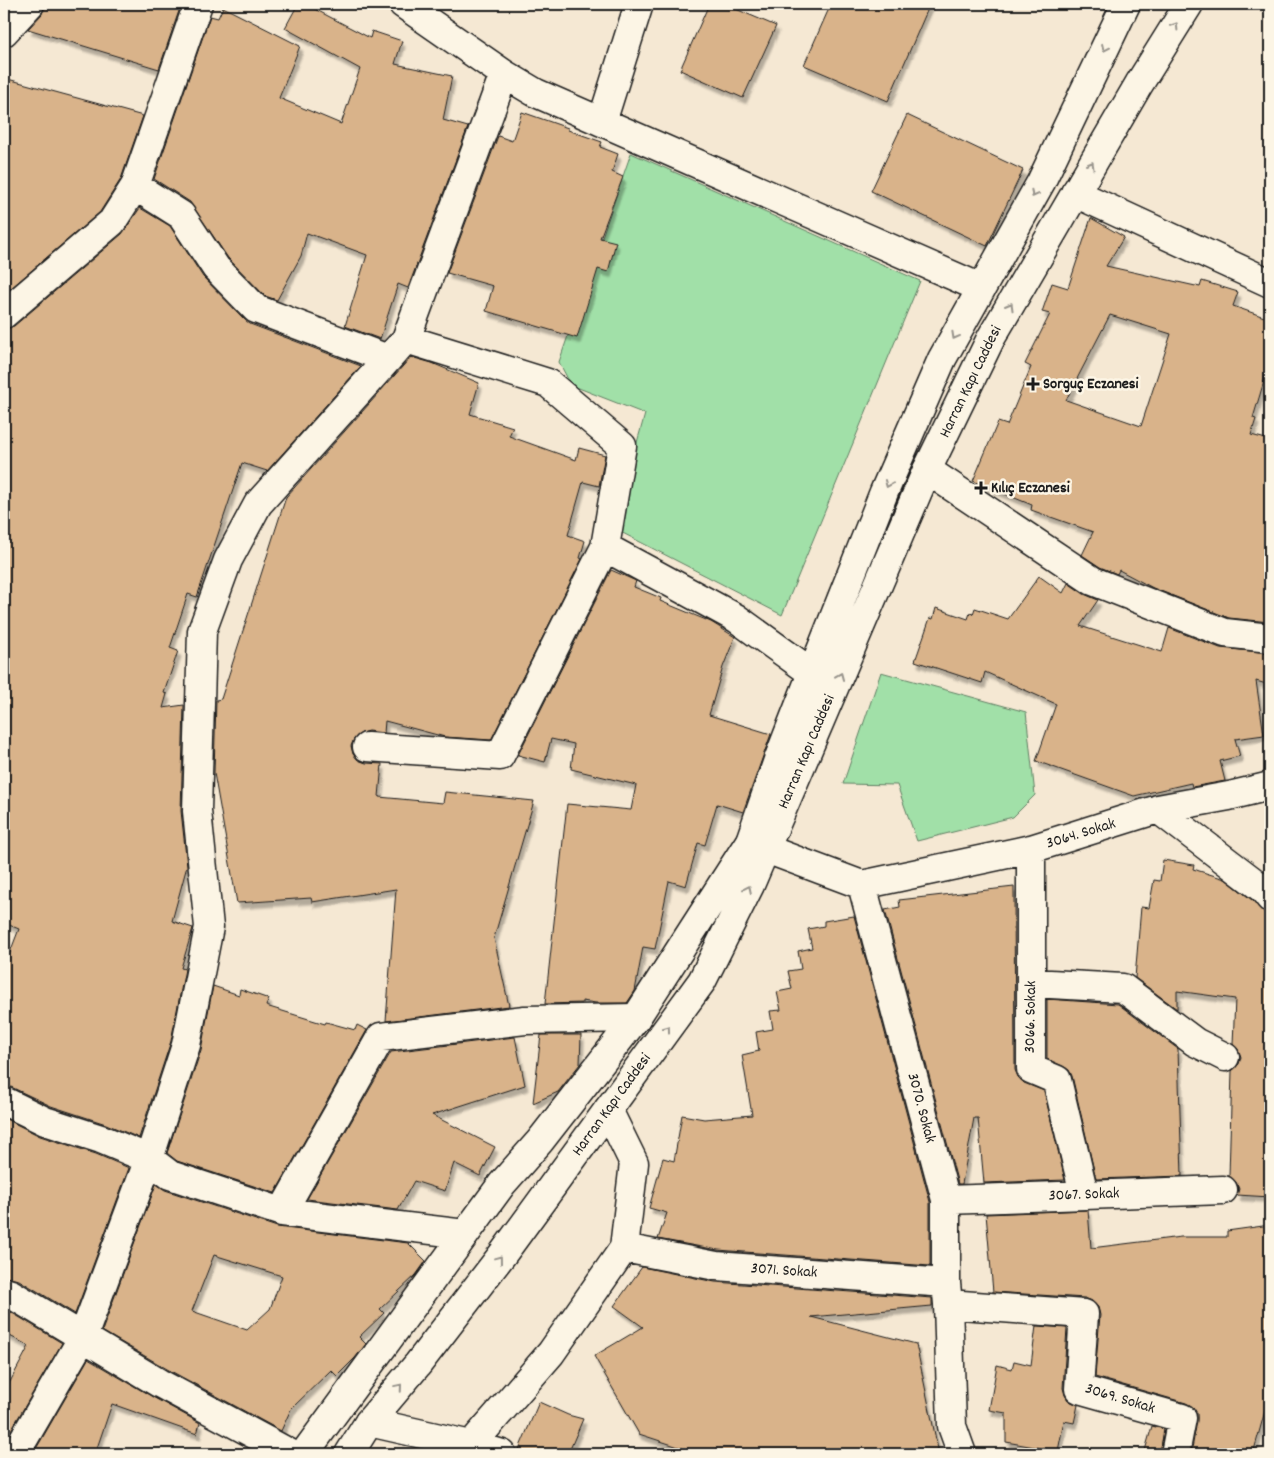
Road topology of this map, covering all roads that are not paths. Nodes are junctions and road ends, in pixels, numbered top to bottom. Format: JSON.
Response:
{"nodes":[{"id":1,"x":30,"y":4,"type":"edge"},
{"id":2,"x":198,"y":4,"type":"edge"},
{"id":3,"x":403,"y":4,"type":"edge"},
{"id":4,"x":639,"y":4,"type":"edge"},
{"id":5,"x":1126,"y":4,"type":"edge"},
{"id":6,"x":1189,"y":4,"type":"edge"},
{"id":7,"x":4,"y":32,"type":"edge"},
{"id":8,"x":504,"y":74,"type":"junction"},
{"id":9,"x":602,"y":122,"type":"junction"},
{"id":10,"x":135,"y":186,"type":"junction"},
{"id":11,"x":1075,"y":193,"type":"junction"},
{"id":12,"x":1270,"y":283,"type":"edge"},
{"id":13,"x":981,"y":288,"type":"junction"},
{"id":14,"x":4,"y":314,"type":"edge"},
{"id":15,"x":406,"y":339,"type":"junction"},
{"id":16,"x":388,"y":359,"type":"junction"},
{"id":17,"x":927,"y":470,"type":"junction"},
{"id":18,"x":605,"y":547,"type":"junction"},
{"id":19,"x":1270,"y":638,"type":"edge"},
{"id":20,"x":812,"y":674,"type":"junction"},
{"id":21,"x":367,"y":747,"type":"dead end"},
{"id":22,"x":1270,"y":786,"type":"edge"},
{"id":23,"x":1158,"y":809,"type":"junction"},
{"id":24,"x":758,"y":845,"type":"junction"},
{"id":25,"x":1031,"y":849,"type":"junction"},
{"id":26,"x":862,"y":885,"type":"junction"},
{"id":27,"x":1270,"y":898,"type":"edge"},
{"id":28,"x":1032,"y":982,"type":"junction"},
{"id":29,"x":636,"y":1018,"type":"junction"},
{"id":30,"x":1225,"y":1057,"type":"dead end"},
{"id":31,"x":4,"y":1101,"type":"edge"},
{"id":32,"x":608,"y":1110,"type":"junction"},
{"id":33,"x":149,"y":1159,"type":"junction"},
{"id":34,"x":1223,"y":1190,"type":"dead end"},
{"id":35,"x":1084,"y":1194,"type":"junction"},
{"id":36,"x":946,"y":1200,"type":"junction"},
{"id":37,"x":282,"y":1212,"type":"junction"},
{"id":38,"x":465,"y":1234,"type":"junction"},
{"id":39,"x":624,"y":1248,"type":"junction"},
{"id":40,"x":4,"y":1292,"type":"edge"},
{"id":41,"x":947,"y":1294,"type":"junction"},
{"id":42,"x":83,"y":1337,"type":"junction"},
{"id":43,"x":369,"y":1422,"type":"junction"},
{"id":44,"x":471,"y":1445,"type":"junction"},
{"id":45,"x":15,"y":1454,"type":"edge"},
{"id":46,"x":290,"y":1454,"type":"edge"},
{"id":47,"x":304,"y":1454,"type":"edge"},
{"id":48,"x":349,"y":1454,"type":"edge"},
{"id":49,"x":502,"y":1454,"type":"edge"},
{"id":50,"x":962,"y":1454,"type":"edge"},
{"id":51,"x":1175,"y":1454,"type":"edge"}],
"edges":[{"from":1,"to":7,"type":"street"},
{"from":2,"to":10,"type":"street"},
{"from":3,"to":8,"type":"street"},
{"from":4,"to":9,"type":"street"},
{"from":5,"to":13,"type":"street","name":"Harran Kapı Caddesi","one_way":true},
{"from":11,"to":6,"type":"street","name":"Harran Kapı Caddesi","one_way":true},
{"from":8,"to":9,"type":"street"},
{"from":8,"to":15,"type":"street"},
{"from":9,"to":13,"type":"street"},
{"from":10,"to":14,"type":"street"},
{"from":10,"to":16,"type":"street"},
{"from":11,"to":12,"type":"street"},
{"from":17,"to":11,"type":"street","name":"Harran Kapı Caddesi","one_way":true},
{"from":13,"to":20,"type":"street","name":"Harran Kapı Caddesi","one_way":true},
{"from":15,"to":16,"type":"street"},
{"from":15,"to":18,"type":"street"},
{"from":16,"to":33,"type":"street"},
{"from":17,"to":19,"type":"street"},
{"from":24,"to":17,"type":"street","name":"Harran Kapı Caddesi","one_way":true},
{"from":18,"to":20,"type":"street"},
{"from":18,"to":21,"type":"street"},
{"from":20,"to":24,"type":"street","name":"Harran Kapı Caddesi"},
{"from":22,"to":23,"type":"street","name":"3064. Sokak"},
{"from":23,"to":25,"type":"street","name":"3064. Sokak"},
{"from":23,"to":27,"type":"street"},
{"from":24,"to":26,"type":"street"},
{"from":24,"to":29,"type":"street","name":"Harran Kapı Caddesi"},
{"from":32,"to":24,"type":"street","name":"Harran Kapı Caddesi","one_way":true},
{"from":25,"to":26,"type":"street","name":"3064. Sokak"},
{"from":25,"to":28,"type":"street","name":"3066. Sokak"},
{"from":26,"to":36,"type":"street","name":"3070. Sokak"},
{"from":28,"to":30,"type":"street"},
{"from":28,"to":35,"type":"street","name":"3066. Sokak"},
{"from":29,"to":37,"type":"street"},
{"from":29,"to":38,"type":"street","name":"Harran Kapı Caddesi"},
{"from":31,"to":33,"type":"street"},
{"from":32,"to":39,"type":"street"},
{"from":43,"to":32,"type":"street","name":"Harran Kapı Caddesi","one_way":true},
{"from":33,"to":37,"type":"street"},
{"from":33,"to":42,"type":"street"},
{"from":34,"to":35,"type":"street","name":"3067. Sokak"},
{"from":35,"to":36,"type":"street","name":"3067. Sokak"},
{"from":36,"to":41,"type":"street","name":"3070. Sokak"},
{"from":37,"to":38,"type":"street"},
{"from":38,"to":47,"type":"street","name":"Harran Kapı Caddesi"},
{"from":39,"to":41,"type":"street","name":"3071. Sokak"},
{"from":39,"to":44,"type":"street"},
{"from":40,"to":42,"type":"street"},
{"from":41,"to":50,"type":"street","name":"3070. Sokak"},
{"from":41,"to":51,"type":"street","name":"3069. Sokak"},
{"from":42,"to":45,"type":"street"},
{"from":42,"to":46,"type":"street"},
{"from":43,"to":44,"type":"street"},
{"from":43,"to":48,"type":"street","name":"Harran Kapı Caddesi"},
{"from":44,"to":49,"type":"street"}]}
